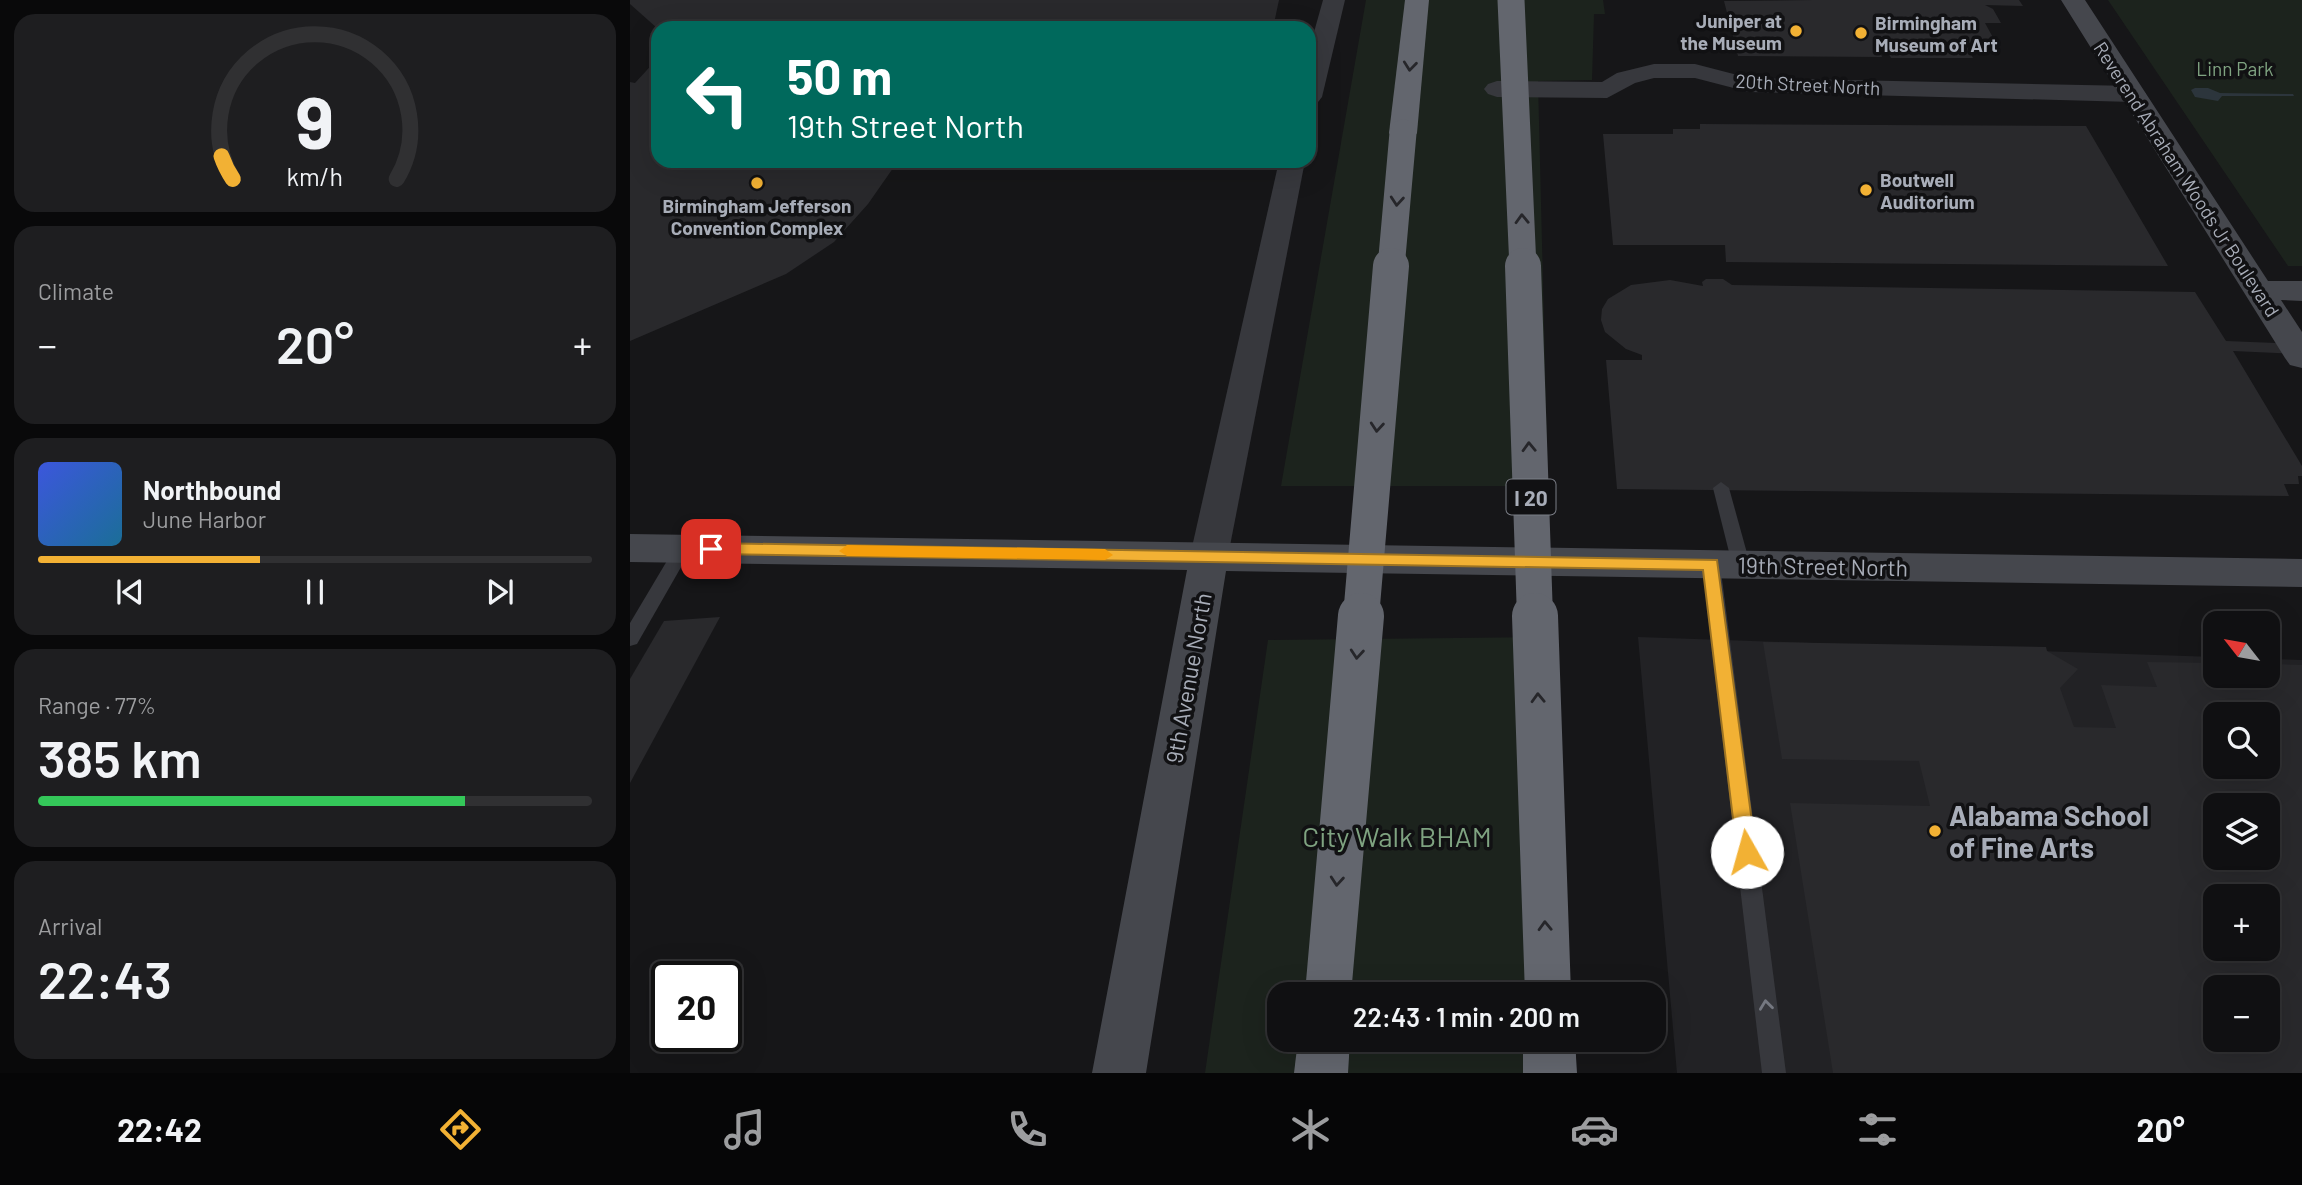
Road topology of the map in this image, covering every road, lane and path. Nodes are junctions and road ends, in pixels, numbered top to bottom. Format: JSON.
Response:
{"nodes":[{"id":1,"x":1334,"y":0,"type":"edge"},
{"id":2,"x":1418,"y":0,"type":"edge"},
{"id":3,"x":1511,"y":0,"type":"edge"},
{"id":4,"x":2073,"y":0,"type":"edge"},
{"id":5,"x":1316,"y":70,"type":"edge"},
{"id":6,"x":1497,"y":89,"type":"dead end"},
{"id":7,"x":2133,"y":94,"type":"junction"},
{"id":8,"x":1291,"y":168,"type":"edge"},
{"id":9,"x":2258,"y":290,"type":"junction"},
{"id":10,"x":2302,"y":291,"type":"edge"},
{"id":11,"x":2302,"y":358,"type":"edge"},
{"id":12,"x":1721,"y":488,"type":"dead end"},
{"id":13,"x":630,"y":548,"type":"edge"},
{"id":14,"x":683,"y":548,"type":"junction"},
{"id":15,"x":1209,"y":556,"type":"junction"},
{"id":16,"x":1726,"y":564,"type":"junction"},
{"id":17,"x":2302,"y":573,"type":"edge"},
{"id":18,"x":630,"y":639,"type":"edge"},
{"id":19,"x":1329,"y":982,"type":"edge"},
{"id":20,"x":1548,"y":982,"type":"edge"},
{"id":21,"x":1323,"y":1052,"type":"edge"},
{"id":22,"x":1549,"y":1052,"type":"edge"},
{"id":23,"x":1119,"y":1073,"type":"edge"},
{"id":24,"x":1321,"y":1073,"type":"edge"},
{"id":25,"x":1550,"y":1073,"type":"edge"},
{"id":26,"x":1774,"y":1073,"type":"edge"}],
"edges":[{"from":1,"to":5,"type":"street"},
{"from":2,"to":19,"type":"highway","one_way":true,"bridge":true},
{"from":20,"to":3,"type":"highway","number":"I 20","one_way":true,"bridge":true},
{"from":4,"to":7,"type":"main road","name":"Reverend Abraham Woods Jr Boulevard"},
{"from":6,"to":7,"type":"street","name":"20th Street North"},
{"from":7,"to":9,"type":"main road","name":"Reverend Abraham Woods Jr Boulevard"},
{"from":8,"to":15,"type":"street","name":"9th Avenue North"},
{"from":9,"to":10,"type":"main road"},
{"from":9,"to":11,"type":"main road","name":"Reverend Abraham Woods Jr Boulevard"},
{"from":12,"to":16,"type":"lane"},
{"from":13,"to":14,"type":"main road","name":"19th Street North"},
{"from":14,"to":15,"type":"main road","name":"19th Street North"},
{"from":14,"to":18,"type":"lane"},
{"from":15,"to":16,"type":"main road","name":"19th Street North"},
{"from":15,"to":23,"type":"main road","name":"9th Avenue North"},
{"from":16,"to":17,"type":"main road","name":"19th Street North"},
{"from":26,"to":16,"type":"lane","one_way":true},
{"from":21,"to":24,"type":"highway"},
{"from":22,"to":25,"type":"highway"}]}
